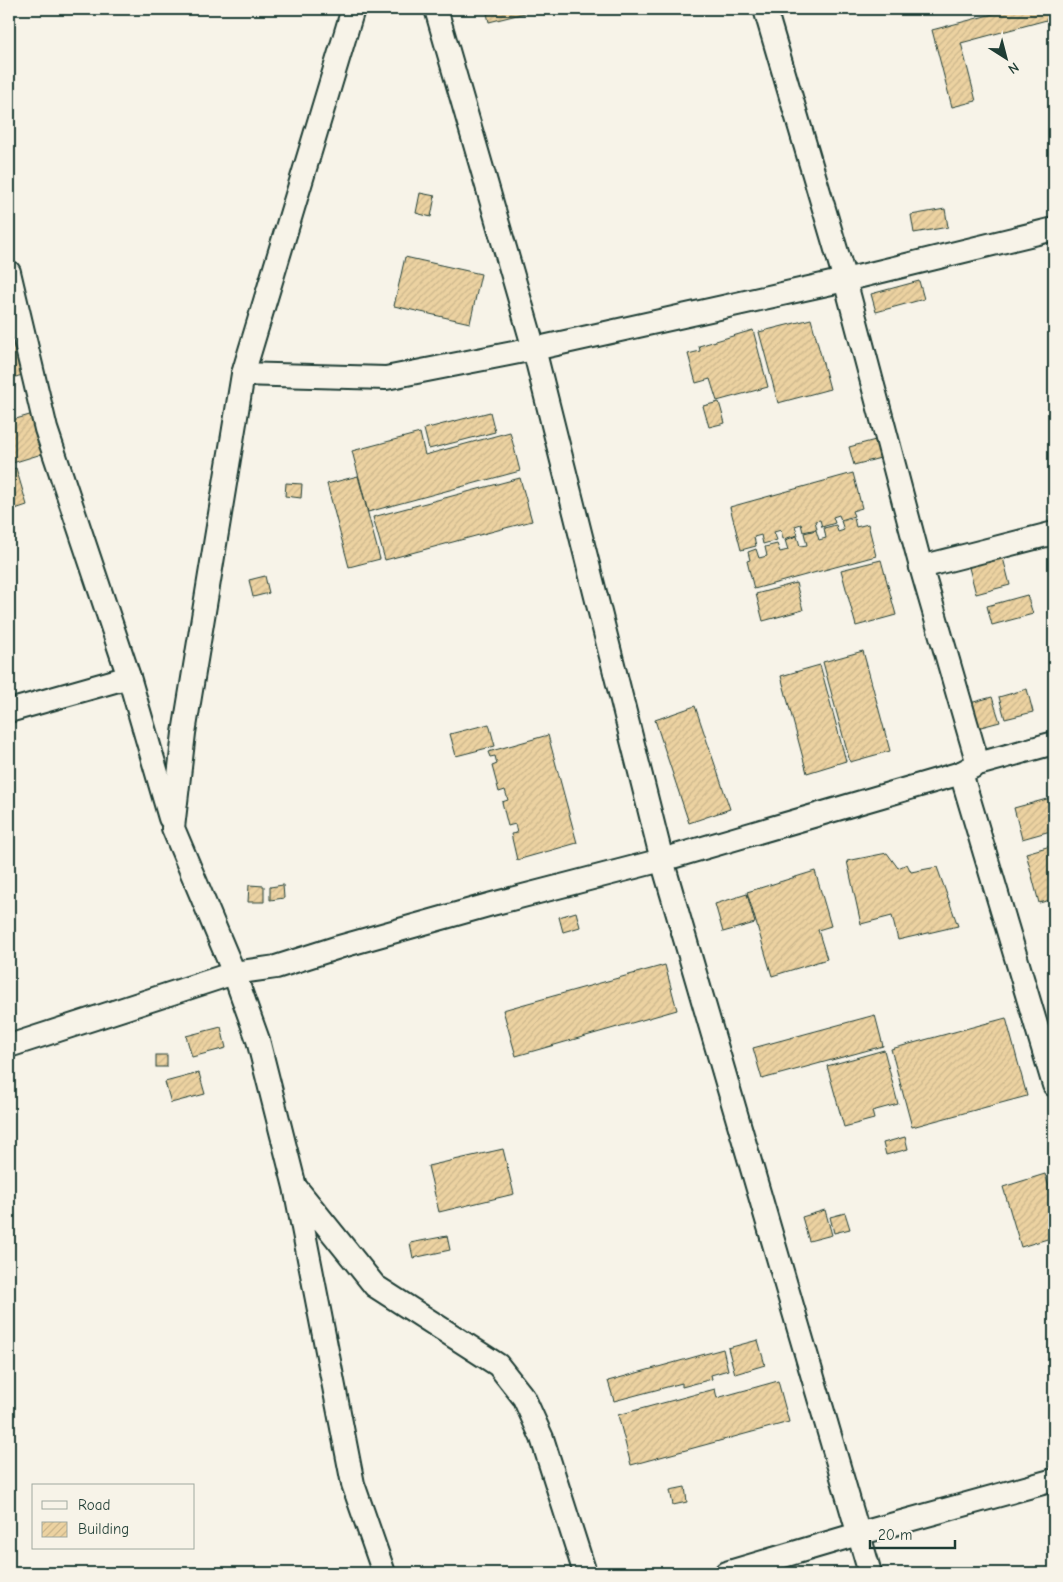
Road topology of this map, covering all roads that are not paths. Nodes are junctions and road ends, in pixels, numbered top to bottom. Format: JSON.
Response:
{"nodes":[{"id":1,"x":353,"y":9,"type":"edge"},
{"id":2,"x":436,"y":9,"type":"edge"},
{"id":3,"x":765,"y":9,"type":"edge"},
{"id":4,"x":1054,"y":229,"type":"edge"},
{"id":5,"x":9,"y":272,"type":"edge"},
{"id":6,"x":845,"y":280,"type":"junction"},
{"id":7,"x":534,"y":349,"type":"junction"},
{"id":8,"x":243,"y":374,"type":"junction"},
{"id":9,"x":1054,"y":533,"type":"edge"},
{"id":10,"x":922,"y":567,"type":"junction"},
{"id":11,"x":129,"y":677,"type":"junction"},
{"id":12,"x":9,"y":711,"type":"edge"},
{"id":13,"x":1054,"y":743,"type":"edge"},
{"id":14,"x":969,"y":768,"type":"junction"},
{"id":15,"x":173,"y":828,"type":"junction"},
{"id":16,"x":662,"y":860,"type":"junction"},
{"id":17,"x":234,"y":973,"type":"junction"},
{"id":18,"x":9,"y":1046,"type":"edge"},
{"id":19,"x":1054,"y":1085,"type":"edge"},
{"id":20,"x":295,"y":1187,"type":"junction"},
{"id":21,"x":1054,"y":1480,"type":"edge"},
{"id":22,"x":858,"y":1534,"type":"junction"},
{"id":23,"x":384,"y":1573,"type":"edge"},
{"id":24,"x":585,"y":1573,"type":"edge"},
{"id":25,"x":726,"y":1573,"type":"edge"},
{"id":26,"x":870,"y":1573,"type":"edge"}],
"edges":[{"from":1,"to":8,"type":"street"},
{"from":2,"to":7,"type":"street"},
{"from":3,"to":6,"type":"street"},
{"from":4,"to":6,"type":"street"},
{"from":5,"to":11,"type":"street"},
{"from":6,"to":7,"type":"street"},
{"from":6,"to":10,"type":"street"},
{"from":7,"to":8,"type":"street"},
{"from":7,"to":16,"type":"street"},
{"from":8,"to":15,"type":"street"},
{"from":9,"to":10,"type":"street"},
{"from":10,"to":14,"type":"street"},
{"from":11,"to":12,"type":"street"},
{"from":11,"to":15,"type":"street"},
{"from":13,"to":14,"type":"street"},
{"from":14,"to":16,"type":"street"},
{"from":14,"to":19,"type":"street"},
{"from":15,"to":17,"type":"street"},
{"from":16,"to":17,"type":"street"},
{"from":16,"to":22,"type":"street"},
{"from":17,"to":18,"type":"street"},
{"from":17,"to":20,"type":"street"},
{"from":20,"to":23,"type":"street"},
{"from":20,"to":24,"type":"street"},
{"from":21,"to":22,"type":"street"},
{"from":22,"to":25,"type":"street"},
{"from":22,"to":26,"type":"street"}]}
